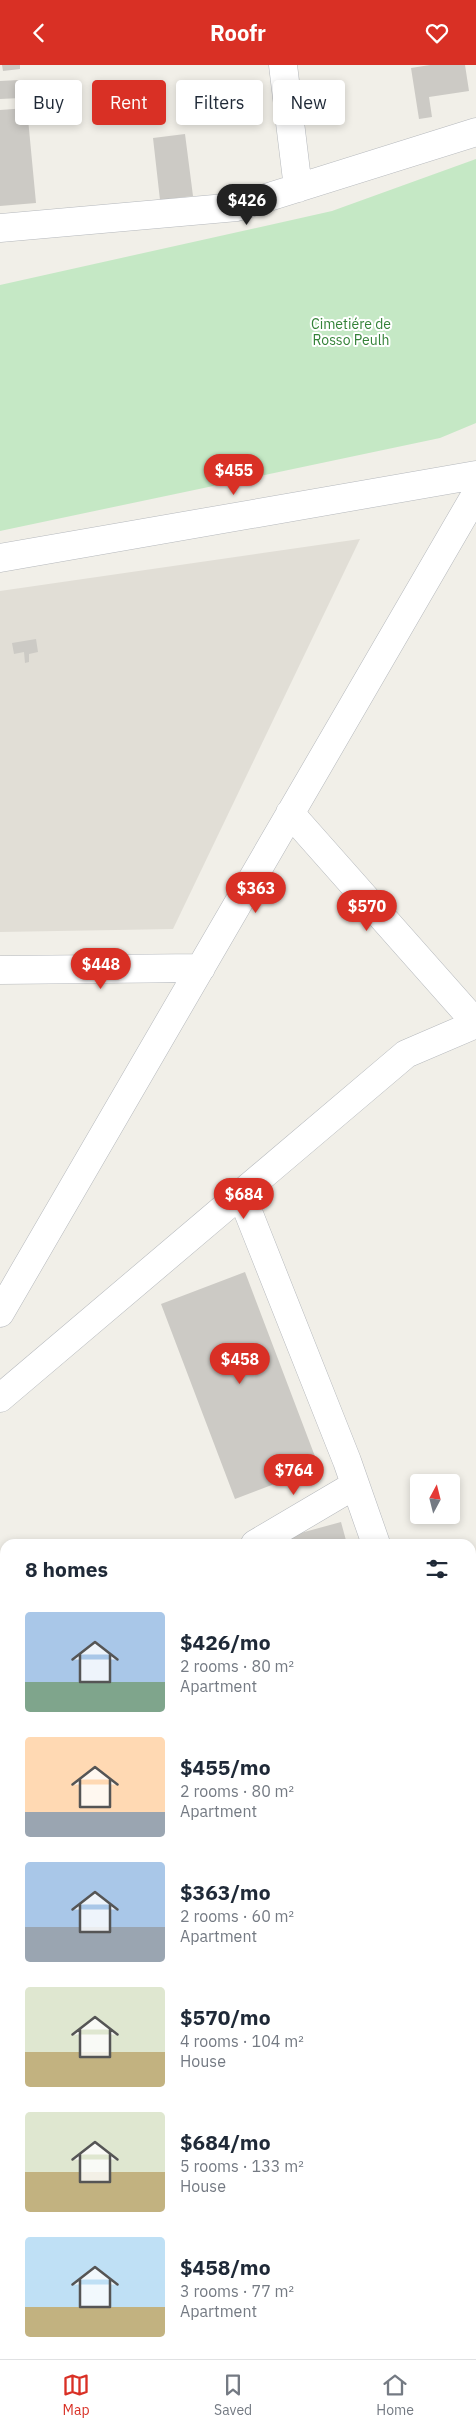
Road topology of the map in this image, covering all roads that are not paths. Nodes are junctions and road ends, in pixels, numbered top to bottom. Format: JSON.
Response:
{"nodes":[{"id":1,"x":282,"y":65,"type":"edge"},
{"id":2,"x":476,"y":132,"type":"edge"},
{"id":3,"x":298,"y":188,"type":"junction"},
{"id":4,"x":0,"y":228,"type":"edge"},
{"id":5,"x":476,"y":475,"type":"edge"},
{"id":6,"x":476,"y":494,"type":"edge"},
{"id":7,"x":0,"y":558,"type":"edge"},
{"id":8,"x":290,"y":813,"type":"junction"},
{"id":9,"x":201,"y":968,"type":"junction"},
{"id":10,"x":0,"y":970,"type":"edge"},
{"id":11,"x":476,"y":1024,"type":"edge"},
{"id":12,"x":241,"y":1194,"type":"junction"},
{"id":13,"x":0,"y":1313,"type":"edge"},
{"id":14,"x":0,"y":1398,"type":"edge"},
{"id":15,"x":355,"y":1485,"type":"junction"},
{"id":16,"x":263,"y":1539,"type":"edge"},
{"id":17,"x":374,"y":1539,"type":"edge"}],
"edges":[{"from":1,"to":3,"type":"street"},
{"from":2,"to":3,"type":"street"},
{"from":3,"to":4,"type":"street"},
{"from":5,"to":7,"type":"street"},
{"from":6,"to":8,"type":"street"},
{"from":8,"to":9,"type":"street"},
{"from":8,"to":11,"type":"street"},
{"from":9,"to":10,"type":"street"},
{"from":9,"to":13,"type":"street"},
{"from":11,"to":12,"type":"street"},
{"from":12,"to":14,"type":"street"},
{"from":12,"to":15,"type":"street"},
{"from":15,"to":16,"type":"street"},
{"from":15,"to":17,"type":"street"}]}
